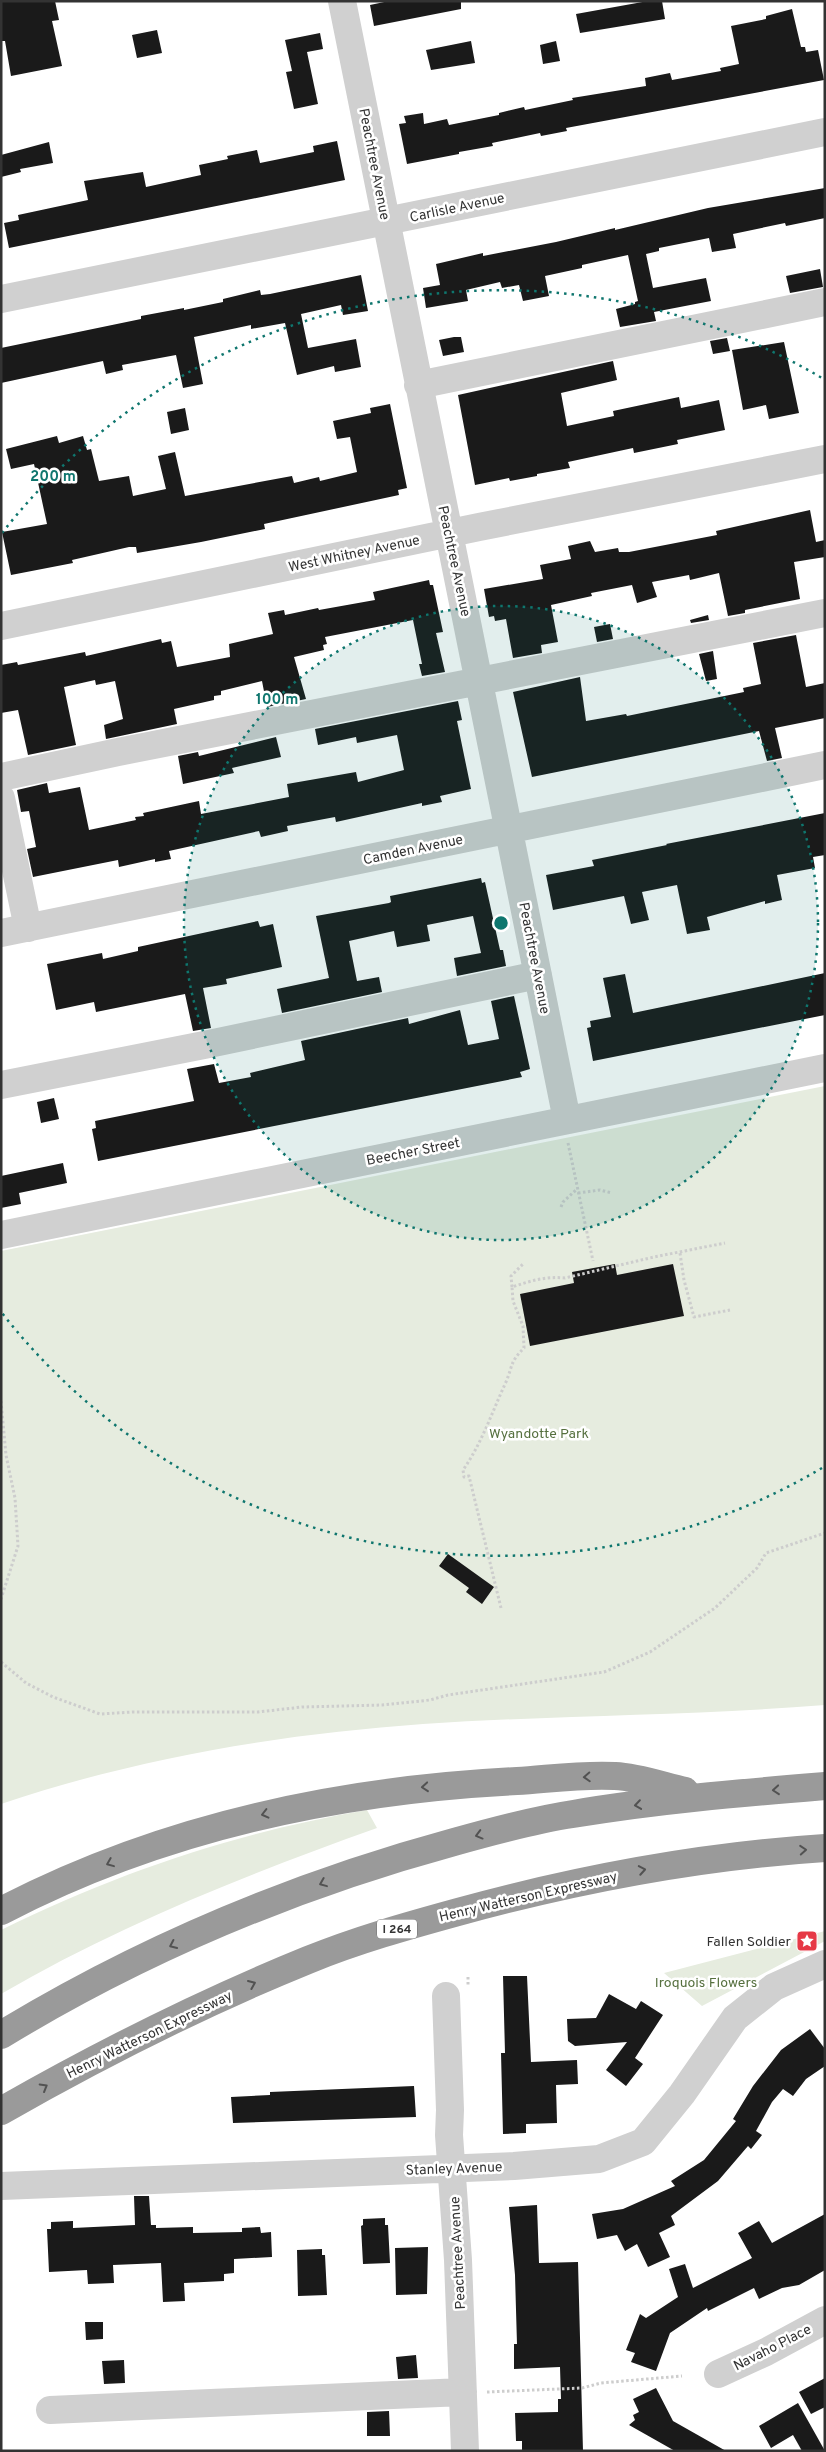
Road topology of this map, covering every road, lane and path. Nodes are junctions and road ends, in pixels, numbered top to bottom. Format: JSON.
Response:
{"nodes":[{"id":1,"x":342,"y":1,"type":"edge"},
{"id":2,"x":825,"y":132,"type":"edge"},
{"id":3,"x":386,"y":221,"type":"junction"},
{"id":4,"x":1,"y":299,"type":"edge"},
{"id":5,"x":825,"y":302,"type":"edge"},
{"id":6,"x":418,"y":384,"type":"junction"},
{"id":7,"x":825,"y":459,"type":"edge"},
{"id":8,"x":450,"y":534,"type":"junction"},
{"id":9,"x":825,"y":613,"type":"edge"},
{"id":10,"x":1,"y":626,"type":"edge"},
{"id":11,"x":480,"y":680,"type":"junction"},
{"id":12,"x":825,"y":765,"type":"edge"},
{"id":13,"x":1,"y":777,"type":"edge"},
{"id":14,"x":1,"y":798,"type":"edge"},
{"id":15,"x":509,"y":829,"type":"junction"},
{"id":16,"x":28,"y":928,"type":"junction"},
{"id":17,"x":1,"y":933,"type":"edge"},
{"id":18,"x":538,"y":975,"type":"junction"},
{"id":19,"x":825,"y":1068,"type":"edge"},
{"id":20,"x":1,"y":1084,"type":"edge"},
{"id":21,"x":567,"y":1120,"type":"junction"},
{"id":22,"x":578,"y":1191,"type":"junction"},
{"id":23,"x":612,"y":1193,"type":"dead end"},
{"id":24,"x":561,"y":1207,"type":"dead end"},
{"id":25,"x":1,"y":1235,"type":"edge"},
{"id":26,"x":725,"y":1243,"type":"dead end"},
{"id":27,"x":680,"y":1253,"type":"junction"},
{"id":28,"x":593,"y":1261,"type":"dead end"},
{"id":29,"x":523,"y":1264,"type":"dead end"},
{"id":30,"x":512,"y":1287,"type":"junction"},
{"id":31,"x":730,"y":1310,"type":"dead end"},
{"id":32,"x":1,"y":1401,"type":"edge"},
{"id":33,"x":825,"y":1533,"type":"edge"},
{"id":34,"x":1,"y":1599,"type":"edge"},
{"id":35,"x":501,"y":1608,"type":"dead end"},
{"id":36,"x":1,"y":1662,"type":"edge"},
{"id":37,"x":825,"y":1786,"type":"edge"},
{"id":38,"x":704,"y":1796,"type":"junction"},
{"id":39,"x":825,"y":1848,"type":"edge"},
{"id":40,"x":1,"y":1911,"type":"edge"},
{"id":41,"x":825,"y":1964,"type":"edge"},
{"id":42,"x":446,"y":1996,"type":"dead end"},
{"id":43,"x":1,"y":2035,"type":"edge"},
{"id":44,"x":1,"y":2111,"type":"edge"},
{"id":45,"x":451,"y":2168,"type":"junction"},
{"id":46,"x":1,"y":2186,"type":"edge"},
{"id":47,"x":825,"y":2320,"type":"edge"},
{"id":48,"x":718,"y":2374,"type":"dead end"},
{"id":49,"x":682,"y":2376,"type":"dead end"},
{"id":50,"x":473,"y":2392,"type":"junction"},
{"id":51,"x":50,"y":2410,"type":"dead end"},
{"id":52,"x":465,"y":2451,"type":"edge"}],
"edges":[{"from":1,"to":3,"type":"street","name":"Peachtree Avenue"},
{"from":2,"to":3,"type":"street","name":"Carlisle Avenue"},
{"from":3,"to":4,"type":"street","name":"Carlisle Avenue"},
{"from":3,"to":6,"type":"street","name":"Peachtree Avenue"},
{"from":5,"to":6,"type":"street"},
{"from":6,"to":8,"type":"street","name":"Peachtree Avenue"},
{"from":7,"to":8,"type":"street","name":"West Whitney Avenue"},
{"from":8,"to":10,"type":"street","name":"West Whitney Avenue"},
{"from":8,"to":11,"type":"street","name":"Peachtree Avenue"},
{"from":9,"to":11,"type":"street"},
{"from":11,"to":13,"type":"street"},
{"from":11,"to":15,"type":"street","name":"Peachtree Avenue"},
{"from":12,"to":15,"type":"street","name":"Camden Avenue"},
{"from":14,"to":16,"type":"street"},
{"from":15,"to":16,"type":"street","name":"Camden Avenue"},
{"from":15,"to":18,"type":"street","name":"Peachtree Avenue"},
{"from":16,"to":17,"type":"street","name":"Camden Avenue"},
{"from":18,"to":20,"type":"street"},
{"from":18,"to":21,"type":"street","name":"Peachtree Avenue"},
{"from":19,"to":21,"type":"street","name":"Beecher Street"},
{"from":21,"to":22,"type":"path"},
{"from":21,"to":25,"type":"street","name":"Beecher Street"},
{"from":22,"to":23,"type":"path"},
{"from":22,"to":24,"type":"path"},
{"from":22,"to":28,"type":"path"},
{"from":26,"to":27,"type":"path"},
{"from":27,"to":30,"type":"path"},
{"from":27,"to":31,"type":"path"},
{"from":29,"to":30,"type":"path"},
{"from":30,"to":35,"type":"path"},
{"from":32,"to":34,"type":"path"},
{"from":33,"to":36,"type":"path"},
{"from":37,"to":38,"type":"highway","one_way":true},
{"from":38,"to":40,"type":"highway","one_way":true},
{"from":38,"to":43,"type":"highway","one_way":true},
{"from":44,"to":39,"type":"highway","name":"Henry Watterson Expressway","number":"I 264","one_way":true},
{"from":41,"to":45,"type":"street","name":"Stanley Avenue"},
{"from":42,"to":45,"type":"street","name":"Peachtree Avenue"},
{"from":45,"to":46,"type":"street","name":"Stanley Avenue"},
{"from":45,"to":50,"type":"street","name":"Peachtree Avenue"},
{"from":47,"to":48,"type":"street","name":"Navaho Place"},
{"from":49,"to":50,"type":"path"},
{"from":50,"to":51,"type":"street"},
{"from":50,"to":52,"type":"street","name":"Peachtree Avenue"}]}
